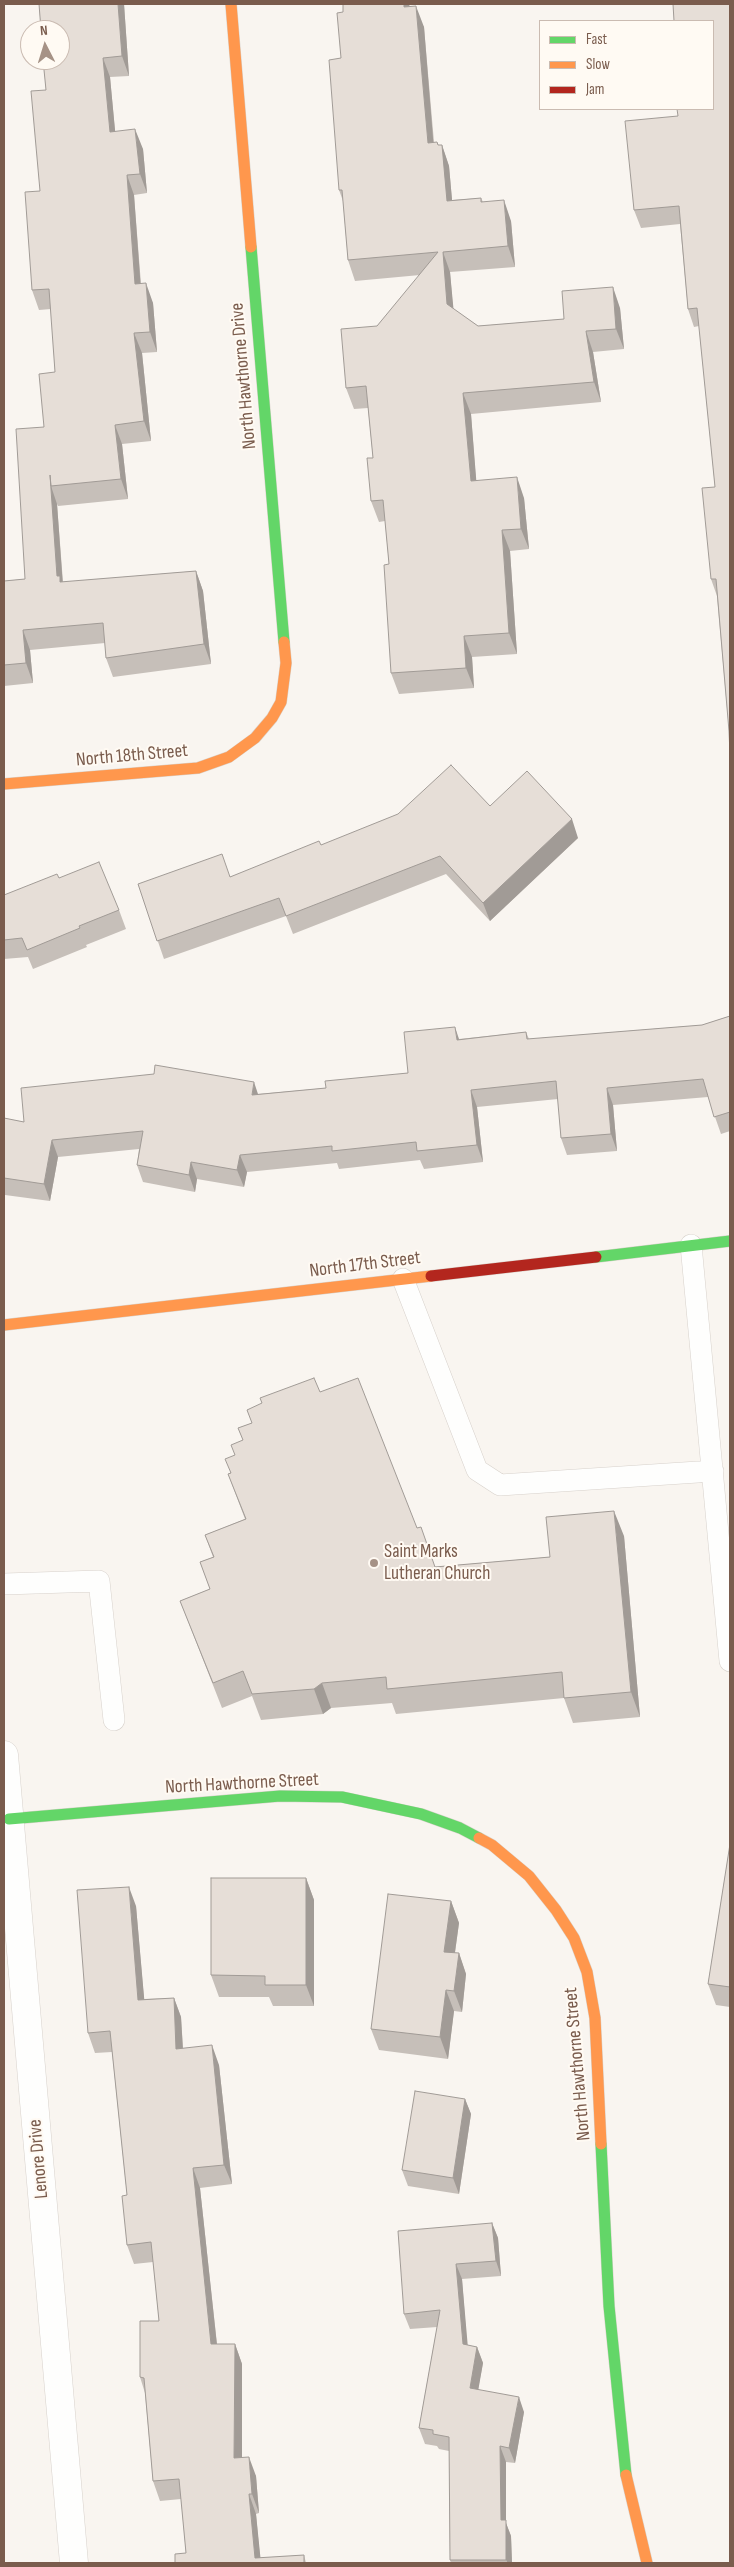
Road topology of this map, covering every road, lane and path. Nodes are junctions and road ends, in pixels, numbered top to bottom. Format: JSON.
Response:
{"nodes":[{"id":1,"x":231,"y":4,"type":"edge"},
{"id":2,"x":256,"y":738,"type":"joint"},
{"id":3,"x":4,"y":784,"type":"edge"},
{"id":4,"x":730,"y":1241,"type":"edge"},
{"id":5,"x":691,"y":1245,"type":"junction"},
{"id":6,"x":403,"y":1279,"type":"junction"},
{"id":7,"x":4,"y":1325,"type":"edge"},
{"id":8,"x":712,"y":1471,"type":"junction"},
{"id":9,"x":4,"y":1584,"type":"edge"},
{"id":10,"x":730,"y":1661,"type":"edge"},
{"id":11,"x":114,"y":1720,"type":"dead end"},
{"id":12,"x":4,"y":1755,"type":"edge"},
{"id":13,"x":9,"y":1819,"type":"junction"},
{"id":14,"x":74,"y":2563,"type":"edge"},
{"id":15,"x":647,"y":2563,"type":"edge"}],
"edges":[{"from":1,"to":2,"type":"street","name":"North Hawthorne Drive"},
{"from":2,"to":3,"type":"street","name":"North 18th Street"},
{"from":4,"to":5,"type":"street","name":"North 17th Street"},
{"from":5,"to":6,"type":"street","name":"North 17th Street"},
{"from":5,"to":8,"type":"lane"},
{"from":6,"to":7,"type":"street","name":"North 17th Street"},
{"from":6,"to":8,"type":"lane"},
{"from":8,"to":10,"type":"lane"},
{"from":9,"to":11,"type":"lane"},
{"from":12,"to":13,"type":"street","name":"Lenore Drive"},
{"from":13,"to":14,"type":"street","name":"Lenore Drive"},
{"from":13,"to":15,"type":"street","name":"North Hawthorne Street"}]}
